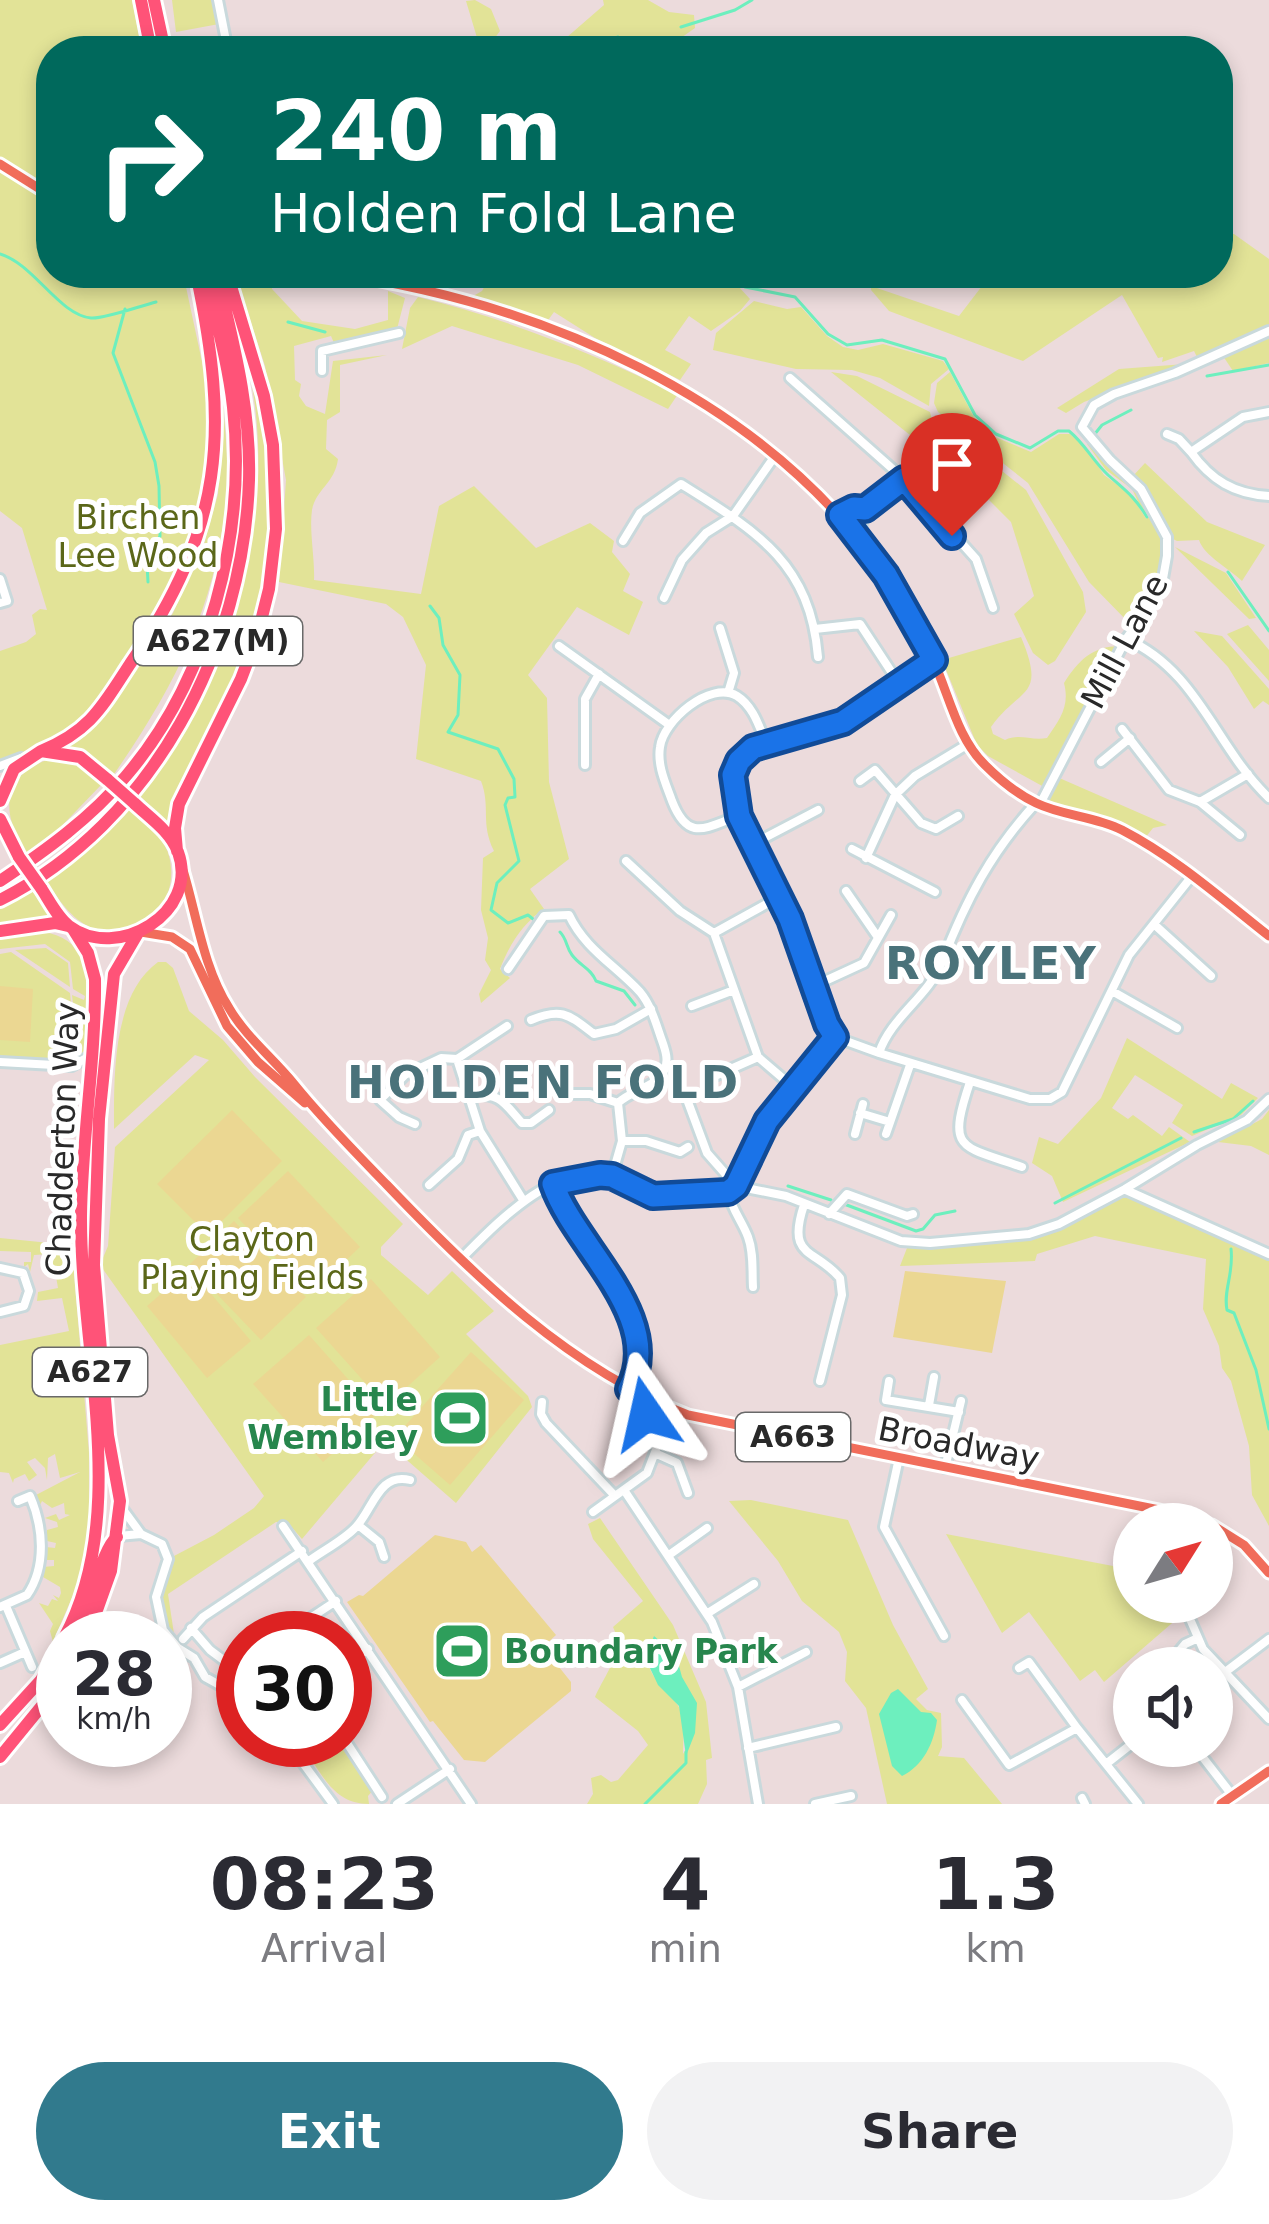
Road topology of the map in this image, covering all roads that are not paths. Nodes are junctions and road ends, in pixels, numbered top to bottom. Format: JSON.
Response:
{"nodes":[{"id":1,"x":141,"y":0,"type":"edge"},
{"id":2,"x":154,"y":0,"type":"edge"},
{"id":3,"x":218,"y":0,"type":"edge"},
{"id":4,"x":149,"y":36,"type":"edge"},
{"id":5,"x":162,"y":36,"type":"edge"},
{"id":6,"x":225,"y":36,"type":"edge"},
{"id":7,"x":0,"y":164,"type":"edge"},
{"id":8,"x":36,"y":187,"type":"edge"},
{"id":9,"x":209,"y":288,"type":"edge"},
{"id":10,"x":217,"y":288,"type":"edge"},
{"id":11,"x":221,"y":288,"type":"edge"},
{"id":12,"x":413,"y":288,"type":"edge"},
{"id":13,"x":430,"y":288,"type":"edge"},
{"id":14,"x":429,"y":292,"type":"junction"},
{"id":15,"x":217,"y":300,"type":"junction"},
{"id":16,"x":1269,"y":331,"type":"edge"},
{"id":17,"x":399,"y":333,"type":"dead end"},
{"id":18,"x":322,"y":371,"type":"dead end"},
{"id":19,"x":790,"y":378,"type":"dead end"},
{"id":20,"x":1269,"y":412,"type":"edge"},
{"id":21,"x":1167,"y":434,"type":"dead end"},
{"id":22,"x":1191,"y":452,"type":"junction"},
{"id":23,"x":775,"y":456,"type":"junction"},
{"id":24,"x":904,"y":479,"type":"junction"},
{"id":25,"x":1269,"y":496,"type":"edge"},
{"id":26,"x":865,"y":509,"type":"junction"},
{"id":27,"x":840,"y":515,"type":"junction"},
{"id":28,"x":733,"y":516,"type":"junction"},
{"id":29,"x":859,"y":538,"type":"junction"},
{"id":30,"x":623,"y":542,"type":"dead end"},
{"id":31,"x":0,"y":579,"type":"edge"},
{"id":32,"x":664,"y":598,"type":"dead end"},
{"id":33,"x":0,"y":603,"type":"edge"},
{"id":34,"x":993,"y":610,"type":"dead end"},
{"id":35,"x":720,"y":628,"type":"dead end"},
{"id":36,"x":815,"y":629,"type":"junction"},
{"id":37,"x":1126,"y":639,"type":"junction"},
{"id":38,"x":559,"y":646,"type":"dead end"},
{"id":39,"x":818,"y":657,"type":"dead end"},
{"id":40,"x":934,"y":660,"type":"junction"},
{"id":41,"x":599,"y":674,"type":"junction"},
{"id":42,"x":898,"y":682,"type":"junction"},
{"id":43,"x":728,"y":693,"type":"junction"},
{"id":44,"x":668,"y":724,"type":"junction"},
{"id":45,"x":1122,"y":728,"type":"dead end"},
{"id":46,"x":1130,"y":738,"type":"junction"},
{"id":47,"x":766,"y":743,"type":"junction"},
{"id":48,"x":968,"y":743,"type":"junction"},
{"id":49,"x":38,"y":752,"type":"junction"},
{"id":50,"x":1101,"y":762,"type":"dead end"},
{"id":51,"x":585,"y":765,"type":"dead end"},
{"id":52,"x":0,"y":766,"type":"edge"},
{"id":53,"x":1248,"y":775,"type":"junction"},
{"id":54,"x":860,"y":781,"type":"dead end"},
{"id":55,"x":895,"y":796,"type":"junction"},
{"id":56,"x":1269,"y":798,"type":"edge"},
{"id":57,"x":0,"y":801,"type":"edge"},
{"id":58,"x":1200,"y":802,"type":"junction"},
{"id":59,"x":1038,"y":804,"type":"junction"},
{"id":60,"x":818,"y":810,"type":"dead end"},
{"id":61,"x":739,"y":816,"type":"junction"},
{"id":62,"x":958,"y":816,"type":"dead end"},
{"id":63,"x":0,"y":822,"type":"edge"},
{"id":64,"x":1240,"y":835,"type":"dead end"},
{"id":65,"x":753,"y":844,"type":"junction"},
{"id":66,"x":852,"y":849,"type":"dead end"},
{"id":67,"x":179,"y":858,"type":"junction"},
{"id":68,"x":866,"y":858,"type":"junction"},
{"id":69,"x":626,"y":861,"type":"dead end"},
{"id":70,"x":1192,"y":876,"type":"junction"},
{"id":71,"x":0,"y":881,"type":"edge"},
{"id":72,"x":846,"y":891,"type":"dead end"},
{"id":73,"x":935,"y":892,"type":"dead end"},
{"id":74,"x":779,"y":897,"type":"junction"},
{"id":75,"x":0,"y":900,"type":"edge"},
{"id":76,"x":891,"y":914,"type":"dead end"},
{"id":77,"x":1156,"y":926,"type":"junction"},
{"id":78,"x":71,"y":927,"type":"junction"},
{"id":79,"x":0,"y":931,"type":"edge"},
{"id":80,"x":139,"y":932,"type":"junction"},
{"id":81,"x":714,"y":933,"type":"junction"},
{"id":82,"x":878,"y":937,"type":"junction"},
{"id":83,"x":1269,"y":937,"type":"edge"},
{"id":84,"x":508,"y":969,"type":"dead end"},
{"id":85,"x":1211,"y":976,"type":"dead end"},
{"id":86,"x":814,"y":986,"type":"junction"},
{"id":87,"x":734,"y":990,"type":"junction"},
{"id":88,"x":1112,"y":991,"type":"junction"},
{"id":89,"x":692,"y":1006,"type":"dead end"},
{"id":90,"x":651,"y":1009,"type":"junction"},
{"id":91,"x":531,"y":1020,"type":"dead end"},
{"id":92,"x":507,"y":1026,"type":"dead end"},
{"id":93,"x":1177,"y":1028,"type":"dead end"},
{"id":94,"x":835,"y":1037,"type":"junction"},
{"id":95,"x":879,"y":1053,"type":"junction"},
{"id":96,"x":90,"y":1056,"type":"junction"},
{"id":97,"x":758,"y":1058,"type":"junction"},
{"id":98,"x":457,"y":1059,"type":"junction"},
{"id":99,"x":0,"y":1062,"type":"edge"},
{"id":100,"x":910,"y":1064,"type":"junction"},
{"id":101,"x":717,"y":1075,"type":"dead end"},
{"id":102,"x":970,"y":1082,"type":"junction"},
{"id":103,"x":793,"y":1088,"type":"junction"},
{"id":104,"x":471,"y":1094,"type":"junction"},
{"id":105,"x":571,"y":1094,"type":"dead end"},
{"id":106,"x":1269,"y":1099,"type":"edge"},
{"id":107,"x":618,"y":1102,"type":"junction"},
{"id":108,"x":688,"y":1102,"type":"dead end"},
{"id":109,"x":309,"y":1106,"type":"junction"},
{"id":110,"x":549,"y":1110,"type":"dead end"},
{"id":111,"x":890,"y":1122,"type":"junction"},
{"id":112,"x":415,"y":1124,"type":"dead end"},
{"id":113,"x":480,"y":1131,"type":"junction"},
{"id":114,"x":855,"y":1133,"type":"dead end"},
{"id":115,"x":886,"y":1134,"type":"dead end"},
{"id":116,"x":622,"y":1141,"type":"junction"},
{"id":117,"x":688,"y":1148,"type":"dead end"},
{"id":118,"x":1022,"y":1167,"type":"dead end"},
{"id":119,"x":612,"y":1176,"type":"junction"},
{"id":120,"x":553,"y":1184,"type":"junction"},
{"id":121,"x":429,"y":1185,"type":"dead end"},
{"id":122,"x":1125,"y":1189,"type":"junction"},
{"id":123,"x":732,"y":1190,"type":"junction"},
{"id":124,"x":524,"y":1200,"type":"junction"},
{"id":125,"x":804,"y":1205,"type":"junction"},
{"id":126,"x":829,"y":1214,"type":"junction"},
{"id":127,"x":914,"y":1214,"type":"dead end"},
{"id":128,"x":1269,"y":1254,"type":"edge"},
{"id":129,"x":461,"y":1259,"type":"junction"},
{"id":130,"x":0,"y":1268,"type":"edge"},
{"id":131,"x":753,"y":1287,"type":"dead end"},
{"id":132,"x":0,"y":1312,"type":"edge"},
{"id":133,"x":934,"y":1377,"type":"dead end"},
{"id":134,"x":820,"y":1381,"type":"dead end"},
{"id":135,"x":889,"y":1381,"type":"dead end"},
{"id":136,"x":629,"y":1389,"type":"junction"},
{"id":137,"x":650,"y":1400,"type":"junction"},
{"id":138,"x":542,"y":1402,"type":"dead end"},
{"id":139,"x":929,"y":1406,"type":"junction"},
{"id":140,"x":688,"y":1415,"type":"junction"},
{"id":141,"x":657,"y":1450,"type":"junction"},
{"id":142,"x":899,"y":1459,"type":"junction"},
{"id":143,"x":945,"y":1468,"type":"junction"},
{"id":144,"x":403,"y":1475,"type":"dead end"},
{"id":145,"x":688,"y":1492,"type":"dead end"},
{"id":146,"x":619,"y":1493,"type":"junction"},
{"id":147,"x":18,"y":1501,"type":"dead end"},
{"id":148,"x":120,"y":1501,"type":"junction"},
{"id":149,"x":1122,"y":1503,"type":"edge"},
{"id":150,"x":593,"y":1512,"type":"dead end"},
{"id":151,"x":284,"y":1526,"type":"dead end"},
{"id":152,"x":358,"y":1526,"type":"junction"},
{"id":153,"x":707,"y":1528,"type":"dead end"},
{"id":154,"x":141,"y":1534,"type":"junction"},
{"id":155,"x":118,"y":1536,"type":"junction"},
{"id":156,"x":1233,"y":1539,"type":"edge"},
{"id":157,"x":302,"y":1551,"type":"junction"},
{"id":158,"x":669,"y":1556,"type":"junction"},
{"id":159,"x":384,"y":1557,"type":"dead end"},
{"id":160,"x":309,"y":1561,"type":"junction"},
{"id":161,"x":1269,"y":1573,"type":"edge"},
{"id":162,"x":754,"y":1584,"type":"dead end"},
{"id":163,"x":336,"y":1600,"type":"junction"},
{"id":164,"x":3,"y":1606,"type":"edge"},
{"id":165,"x":78,"y":1611,"type":"edge"},
{"id":166,"x":84,"y":1611,"type":"edge"},
{"id":167,"x":98,"y":1611,"type":"edge"},
{"id":168,"x":158,"y":1611,"type":"edge"},
{"id":169,"x":320,"y":1611,"type":"edge"},
{"id":170,"x":343,"y":1611,"type":"edge"},
{"id":171,"x":708,"y":1613,"type":"junction"},
{"id":172,"x":1192,"y":1623,"type":"edge"},
{"id":173,"x":192,"y":1626,"type":"edge"},
{"id":174,"x":192,"y":1629,"type":"edge"},
{"id":175,"x":944,"y":1636,"type":"dead end"},
{"id":176,"x":1198,"y":1638,"type":"junction"},
{"id":177,"x":1269,"y":1639,"type":"edge"},
{"id":178,"x":1183,"y":1647,"type":"edge"},
{"id":179,"x":1205,"y":1647,"type":"edge"},
{"id":180,"x":25,"y":1652,"type":"junction"},
{"id":181,"x":806,"y":1652,"type":"dead end"},
{"id":182,"x":216,"y":1654,"type":"edge"},
{"id":183,"x":372,"y":1655,"type":"edge"},
{"id":184,"x":192,"y":1656,"type":"edge"},
{"id":185,"x":0,"y":1663,"type":"edge"},
{"id":186,"x":1233,"y":1666,"type":"edge"},
{"id":187,"x":32,"y":1667,"type":"dead end"},
{"id":188,"x":1019,"y":1668,"type":"dead end"},
{"id":189,"x":1233,"y":1681,"type":"edge"},
{"id":190,"x":216,"y":1683,"type":"edge"},
{"id":191,"x":36,"y":1684,"type":"edge"},
{"id":192,"x":738,"y":1687,"type":"junction"},
{"id":193,"x":962,"y":1700,"type":"dead end"},
{"id":194,"x":36,"y":1712,"type":"edge"},
{"id":195,"x":1269,"y":1719,"type":"edge"},
{"id":196,"x":0,"y":1725,"type":"edge"},
{"id":197,"x":836,"y":1727,"type":"dead end"},
{"id":198,"x":1077,"y":1728,"type":"junction"},
{"id":199,"x":748,"y":1748,"type":"junction"},
{"id":200,"x":2,"y":1753,"type":"edge"},
{"id":201,"x":1113,"y":1758,"type":"edge"},
{"id":202,"x":1106,"y":1764,"type":"junction"},
{"id":203,"x":306,"y":1767,"type":"edge"},
{"id":204,"x":362,"y":1767,"type":"edge"},
{"id":205,"x":1210,"y":1767,"type":"edge"},
{"id":206,"x":450,"y":1769,"type":"junction"},
{"id":207,"x":1269,"y":1772,"type":"edge"},
{"id":208,"x":1243,"y":1788,"type":"junction"},
{"id":209,"x":1232,"y":1795,"type":"junction"},
{"id":210,"x":851,"y":1796,"type":"dead end"},
{"id":211,"x":382,"y":1798,"type":"dead end"},
{"id":212,"x":333,"y":1804,"type":"edge"},
{"id":213,"x":397,"y":1804,"type":"edge"},
{"id":214,"x":471,"y":1804,"type":"edge"},
{"id":215,"x":758,"y":1804,"type":"edge"},
{"id":216,"x":815,"y":1804,"type":"edge"},
{"id":217,"x":1138,"y":1804,"type":"edge"},
{"id":218,"x":1221,"y":1804,"type":"edge"},
{"id":219,"x":1249,"y":1804,"type":"edge"}],
"edges":[{"from":1,"to":4,"type":"highway"},
{"from":2,"to":5,"type":"highway"},
{"from":3,"to":6,"type":"street"},
{"from":7,"to":8,"type":"main road"},
{"from":9,"to":15,"type":"highway","number":"A627(M)"},
{"from":10,"to":15,"type":"highway","number":"A627(M)"},
{"from":11,"to":15,"type":"highway","number":"A627(M)"},
{"from":12,"to":14,"type":"main road"},
{"from":13,"to":14,"type":"street"},
{"from":14,"to":23,"type":"main road"},
{"from":15,"to":49,"type":"highway","number":"A627(M)"},
{"from":15,"to":67,"type":"highway","number":"A627(M)"},
{"from":15,"to":71,"type":"highway","number":"A627(M)"},
{"from":15,"to":75,"type":"highway","number":"A627(M)"},
{"from":16,"to":37,"type":"street","name":"Mill Lane"},
{"from":17,"to":18,"type":"street"},
{"from":19,"to":24,"type":"street"},
{"from":20,"to":22,"type":"street"},
{"from":21,"to":22,"type":"street"},
{"from":22,"to":25,"type":"street"},
{"from":23,"to":27,"type":"main road"},
{"from":23,"to":28,"type":"street"},
{"from":24,"to":26,"type":"street"},
{"from":24,"to":34,"type":"street"},
{"from":26,"to":27,"type":"street"},
{"from":26,"to":29,"type":"street"},
{"from":27,"to":29,"type":"main road"},
{"from":28,"to":30,"type":"street"},
{"from":28,"to":32,"type":"street"},
{"from":28,"to":36,"type":"street"},
{"from":29,"to":40,"type":"main road"},
{"from":31,"to":33,"type":"street"},
{"from":35,"to":43,"type":"street"},
{"from":36,"to":39,"type":"street"},
{"from":36,"to":42,"type":"street"},
{"from":37,"to":53,"type":"street"},
{"from":37,"to":59,"type":"street","name":"Mill Lane"},
{"from":38,"to":41,"type":"street"},
{"from":40,"to":42,"type":"street"},
{"from":40,"to":48,"type":"main road"},
{"from":41,"to":44,"type":"street"},
{"from":41,"to":51,"type":"street"},
{"from":42,"to":47,"type":"street"},
{"from":43,"to":44,"type":"street"},
{"from":43,"to":47,"type":"street"},
{"from":44,"to":61,"type":"street"},
{"from":45,"to":46,"type":"street"},
{"from":46,"to":50,"type":"street"},
{"from":46,"to":58,"type":"street"},
{"from":47,"to":61,"type":"street"},
{"from":48,"to":55,"type":"street"},
{"from":48,"to":59,"type":"main road"},
{"from":49,"to":52,"type":"street"},
{"from":49,"to":57,"type":"highway"},
{"from":49,"to":67,"type":"highway","number":"A663","bridge":true},
{"from":53,"to":56,"type":"street"},
{"from":53,"to":58,"type":"street"},
{"from":54,"to":55,"type":"street"},
{"from":55,"to":62,"type":"street"},
{"from":55,"to":68,"type":"street"},
{"from":58,"to":64,"type":"street"},
{"from":59,"to":70,"type":"main road"},
{"from":59,"to":95,"type":"street","name":"Mill Lane"},
{"from":60,"to":65,"type":"street"},
{"from":61,"to":65,"type":"street"},
{"from":63,"to":78,"type":"highway","name":"Chadderton Way","bridge":true},
{"from":65,"to":74,"type":"street"},
{"from":66,"to":68,"type":"street"},
{"from":67,"to":80,"type":"highway","name":"Chadderton Way"},
{"from":67,"to":109,"type":"main road","name":"Broadway","number":"A663"},
{"from":68,"to":73,"type":"street"},
{"from":69,"to":81,"type":"street"},
{"from":70,"to":77,"type":"street"},
{"from":70,"to":83,"type":"main road"},
{"from":72,"to":82,"type":"street"},
{"from":74,"to":81,"type":"street"},
{"from":74,"to":86,"type":"street"},
{"from":76,"to":82,"type":"street"},
{"from":77,"to":85,"type":"street"},
{"from":77,"to":88,"type":"street"},
{"from":78,"to":79,"type":"highway","number":"A663"},
{"from":78,"to":80,"type":"highway","number":"A663"},
{"from":78,"to":96,"type":"highway","name":"Chadderton Way","number":"A627"},
{"from":80,"to":109,"type":"main road","name":"Broadway","number":"A663"},
{"from":80,"to":148,"type":"highway","name":"Chadderton Way","number":"A627"},
{"from":81,"to":87,"type":"street"},
{"from":82,"to":86,"type":"street"},
{"from":84,"to":90,"type":"street"},
{"from":86,"to":94,"type":"street"},
{"from":87,"to":89,"type":"street"},
{"from":87,"to":97,"type":"street"},
{"from":88,"to":93,"type":"street"},
{"from":88,"to":102,"type":"street"},
{"from":90,"to":91,"type":"street"},
{"from":90,"to":107,"type":"street"},
{"from":92,"to":98,"type":"street"},
{"from":94,"to":95,"type":"street"},
{"from":94,"to":103,"type":"street"},
{"from":95,"to":100,"type":"street"},
{"from":96,"to":99,"type":"street"},
{"from":96,"to":165,"type":"highway","name":"Chadderton Way","number":"A627"},
{"from":97,"to":101,"type":"street"},
{"from":97,"to":103,"type":"street"},
{"from":98,"to":104,"type":"street"},
{"from":98,"to":112,"type":"street"},
{"from":100,"to":102,"type":"street"},
{"from":100,"to":111,"type":"street"},
{"from":102,"to":118,"type":"street"},
{"from":103,"to":123,"type":"street"},
{"from":104,"to":110,"type":"street"},
{"from":104,"to":113,"type":"street"},
{"from":105,"to":107,"type":"street"},
{"from":106,"to":122,"type":"street"},
{"from":107,"to":116,"type":"street"},
{"from":108,"to":123,"type":"street"},
{"from":109,"to":129,"type":"main road","name":"Broadway","number":"A663"},
{"from":111,"to":114,"type":"street"},
{"from":111,"to":115,"type":"street"},
{"from":113,"to":121,"type":"street"},
{"from":113,"to":124,"type":"street"},
{"from":116,"to":117,"type":"street"},
{"from":116,"to":119,"type":"street"},
{"from":119,"to":120,"type":"street"},
{"from":119,"to":123,"type":"street"},
{"from":120,"to":124,"type":"street"},
{"from":120,"to":136,"type":"street"},
{"from":122,"to":126,"type":"street"},
{"from":122,"to":128,"type":"street"},
{"from":123,"to":125,"type":"street"},
{"from":123,"to":131,"type":"street"},
{"from":124,"to":129,"type":"street"},
{"from":125,"to":126,"type":"street"},
{"from":125,"to":134,"type":"street"},
{"from":126,"to":127,"type":"street"},
{"from":129,"to":136,"type":"main road","name":"Broadway","number":"A663"},
{"from":130,"to":132,"type":"street"},
{"from":133,"to":139,"type":"street"},
{"from":135,"to":139,"type":"street"},
{"from":136,"to":137,"type":"main road","name":"Broadway","number":"A663"},
{"from":137,"to":140,"type":"main road","name":"Broadway","number":"A663"},
{"from":137,"to":141,"type":"street"},
{"from":138,"to":146,"type":"street"},
{"from":139,"to":143,"type":"street"},
{"from":140,"to":141,"type":"street"},
{"from":140,"to":142,"type":"main road","name":"Broadway","number":"A663"},
{"from":141,"to":145,"type":"street"},
{"from":141,"to":146,"type":"street"},
{"from":142,"to":143,"type":"main road","name":"Broadway","number":"A663"},
{"from":142,"to":175,"type":"street"},
{"from":143,"to":149,"type":"main road","name":"Broadway","number":"A663"},
{"from":144,"to":152,"type":"street"},
{"from":146,"to":150,"type":"street"},
{"from":146,"to":158,"type":"street"},
{"from":147,"to":164,"type":"street"},
{"from":148,"to":154,"type":"street"},
{"from":148,"to":155,"type":"highway","name":"Chadderton Way","number":"A627"},
{"from":151,"to":157,"type":"street"},
{"from":152,"to":159,"type":"street"},
{"from":152,"to":160,"type":"street"},
{"from":153,"to":158,"type":"street"},
{"from":154,"to":155,"type":"street"},
{"from":154,"to":168,"type":"street"},
{"from":155,"to":166,"type":"highway","number":"A627"},
{"from":155,"to":167,"type":"highway","name":"Chadderton Way","number":"A627"},
{"from":156,"to":161,"type":"main road","name":"Broadway","number":"A663"},
{"from":157,"to":160,"type":"street"},
{"from":157,"to":173,"type":"street"},
{"from":158,"to":171,"type":"street"},
{"from":160,"to":163,"type":"street"},
{"from":162,"to":171,"type":"street"},
{"from":163,"to":169,"type":"street"},
{"from":163,"to":170,"type":"street"},
{"from":164,"to":180,"type":"street"},
{"from":171,"to":192,"type":"street"},
{"from":172,"to":176,"type":"street"},
{"from":174,"to":182,"type":"street"},
{"from":176,"to":178,"type":"street"},
{"from":176,"to":179,"type":"street"},
{"from":177,"to":186,"type":"street"},
{"from":180,"to":185,"type":"street"},
{"from":180,"to":187,"type":"street"},
{"from":181,"to":192,"type":"street"},
{"from":183,"to":206,"type":"street"},
{"from":184,"to":190,"type":"street"},
{"from":188,"to":198,"type":"street"},
{"from":189,"to":195,"type":"street"},
{"from":191,"to":196,"type":"highway","name":"Chadderton Way","number":"A627"},
{"from":192,"to":199,"type":"street"},
{"from":193,"to":198,"type":"street"},
{"from":194,"to":200,"type":"highway"},
{"from":197,"to":199,"type":"street"},
{"from":198,"to":202,"type":"street"},
{"from":199,"to":215,"type":"street"},
{"from":201,"to":202,"type":"street"},
{"from":202,"to":217,"type":"street"},
{"from":203,"to":212,"type":"street"},
{"from":204,"to":211,"type":"street"},
{"from":205,"to":209,"type":"street"},
{"from":206,"to":213,"type":"street"},
{"from":206,"to":214,"type":"street"},
{"from":207,"to":208,"type":"main road"},
{"from":208,"to":209,"type":"main road"},
{"from":208,"to":219,"type":"street"},
{"from":209,"to":218,"type":"main road"},
{"from":210,"to":216,"type":"street"}]}
